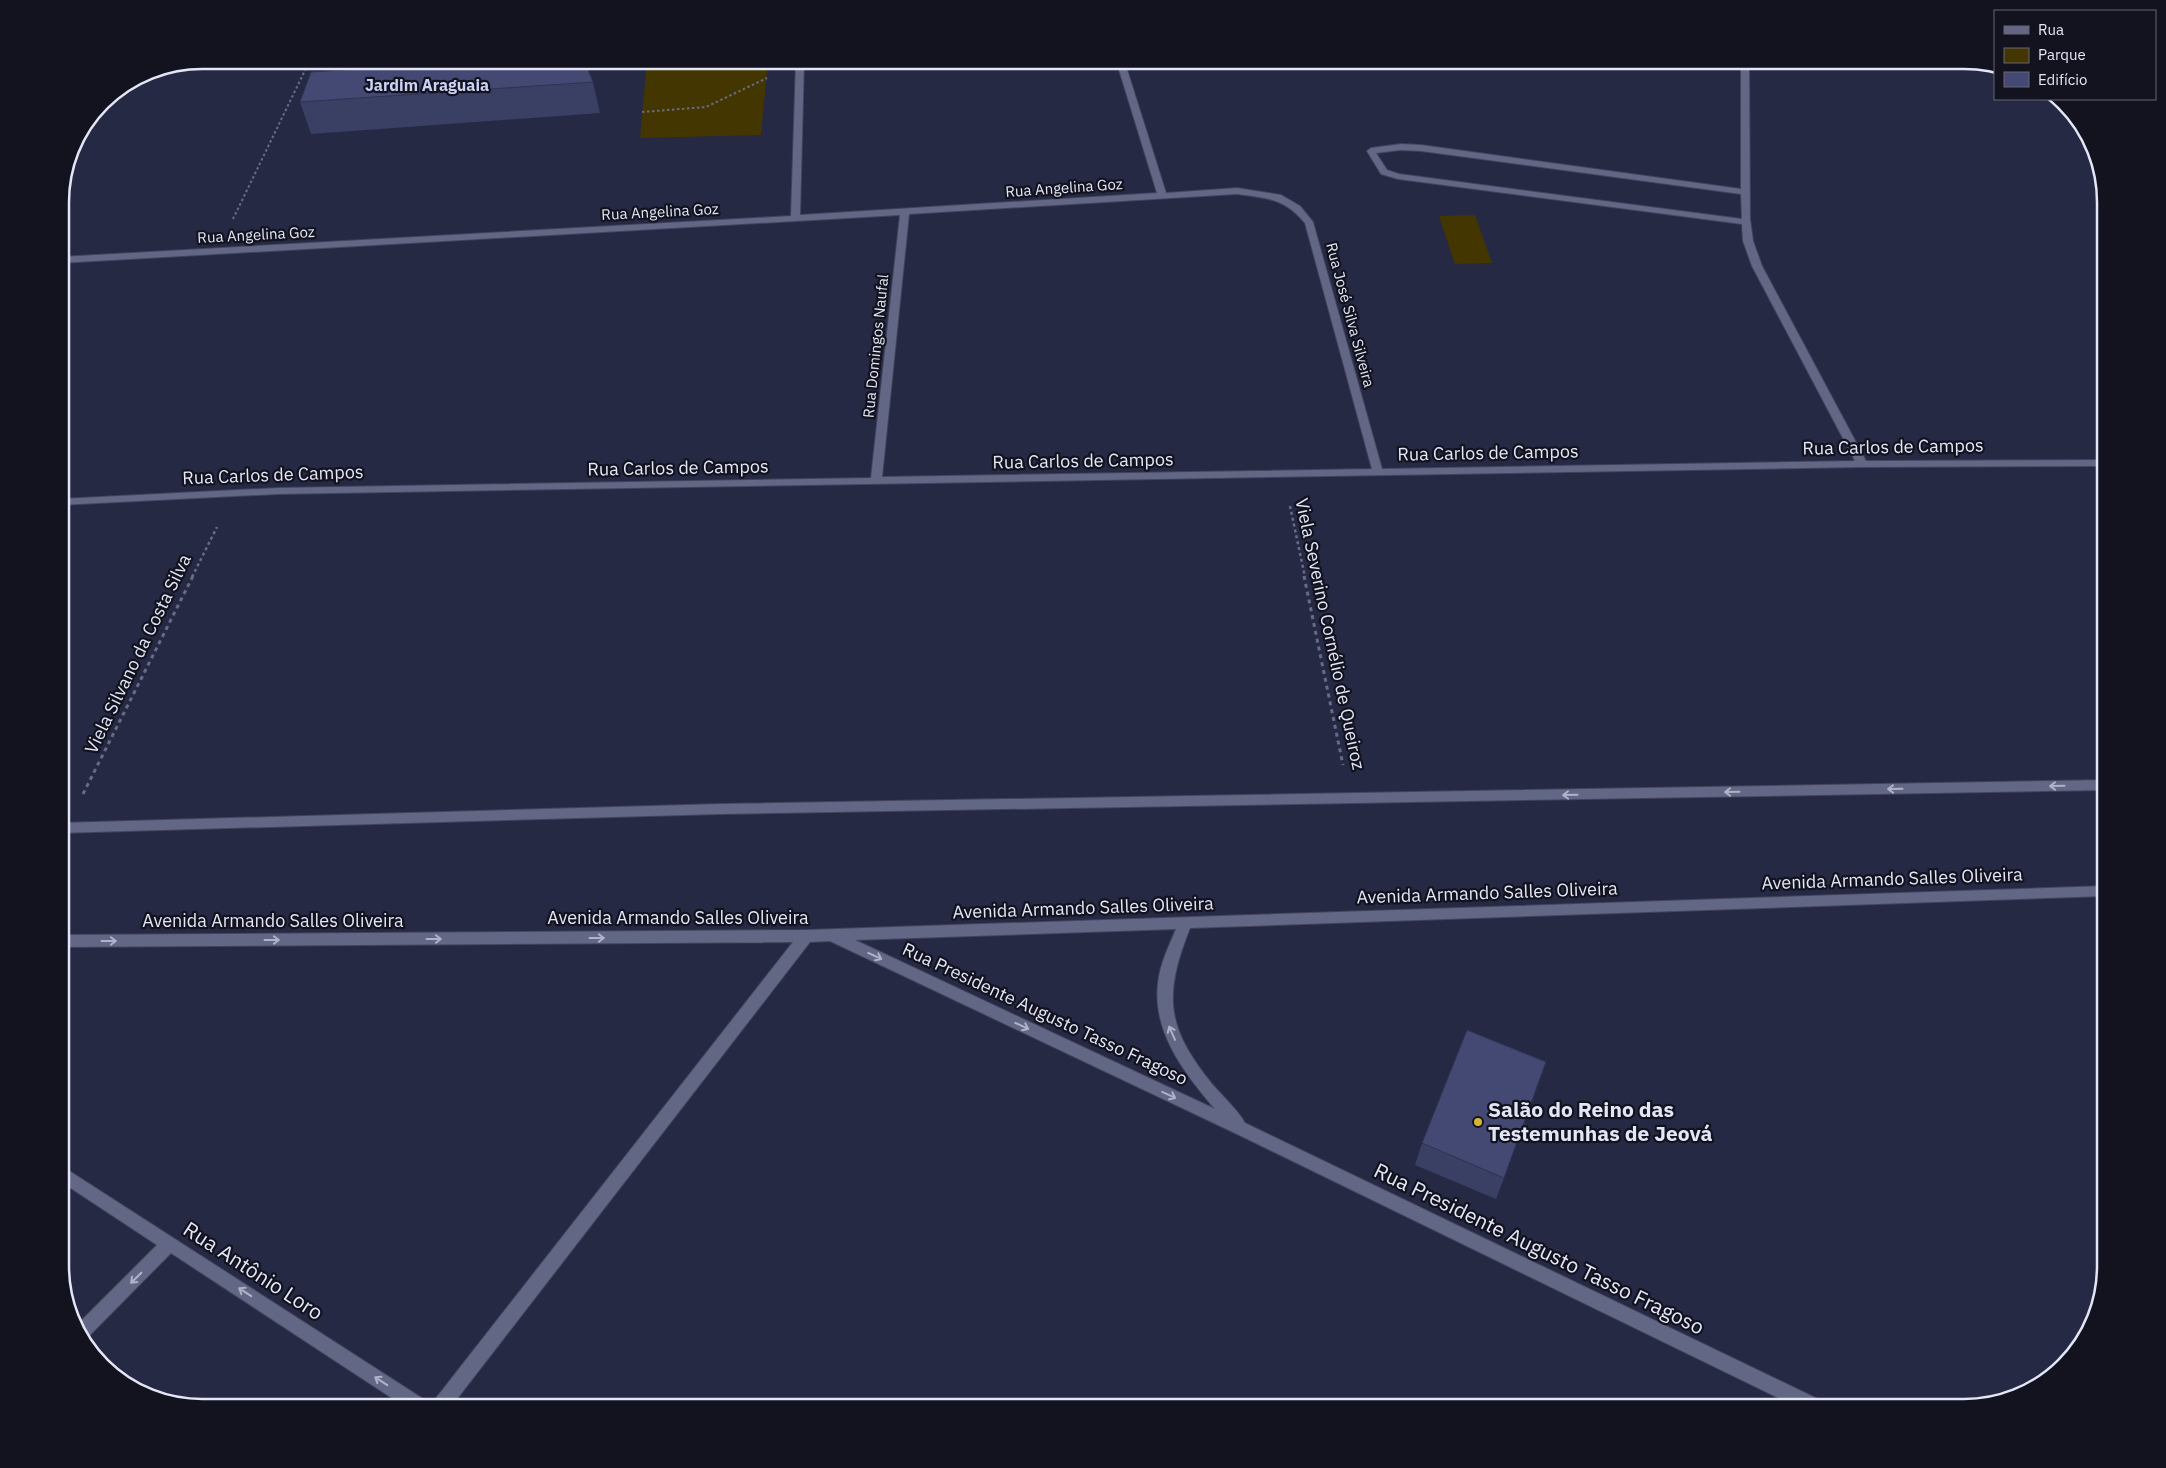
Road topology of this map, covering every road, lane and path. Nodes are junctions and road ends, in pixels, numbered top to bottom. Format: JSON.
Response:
{"nodes":[{"id":1,"x":306,"y":69,"type":"edge"},
{"id":2,"x":800,"y":69,"type":"edge"},
{"id":3,"x":1123,"y":69,"type":"edge"},
{"id":4,"x":1745,"y":69,"type":"edge"},
{"id":5,"x":768,"y":78,"type":"dead end"},
{"id":6,"x":642,"y":112,"type":"dead end"},
{"id":7,"x":1746,"y":192,"type":"junction"},
{"id":8,"x":1261,"y":193,"type":"joint"},
{"id":9,"x":1162,"y":195,"type":"junction"},
{"id":10,"x":905,"y":212,"type":"junction"},
{"id":11,"x":795,"y":218,"type":"junction"},
{"id":12,"x":1746,"y":222,"type":"junction"},
{"id":13,"x":218,"y":251,"type":"junction"},
{"id":14,"x":69,"y":259,"type":"edge"},
{"id":15,"x":2097,"y":463,"type":"edge"},
{"id":16,"x":1862,"y":464,"type":"junction"},
{"id":17,"x":1378,"y":472,"type":"junction"},
{"id":18,"x":1283,"y":474,"type":"junction"},
{"id":19,"x":876,"y":482,"type":"junction"},
{"id":20,"x":234,"y":493,"type":"junction"},
{"id":21,"x":69,"y":502,"type":"edge"},
{"id":22,"x":2097,"y":785,"type":"edge"},
{"id":23,"x":1349,"y":799,"type":"junction"},
{"id":24,"x":69,"y":818,"type":"edge"},
{"id":25,"x":69,"y":828,"type":"edge"},
{"id":26,"x":2097,"y":891,"type":"edge"},
{"id":27,"x":1186,"y":922,"type":"junction"},
{"id":28,"x":806,"y":936,"type":"junction"},
{"id":29,"x":831,"y":936,"type":"junction"},
{"id":30,"x":69,"y":941,"type":"edge"},
{"id":31,"x":1242,"y":1129,"type":"junction"},
{"id":32,"x":69,"y":1178,"type":"edge"},
{"id":33,"x":170,"y":1243,"type":"junction"},
{"id":34,"x":85,"y":1329,"type":"edge"},
{"id":35,"x":408,"y":1399,"type":"edge"},
{"id":36,"x":445,"y":1399,"type":"edge"},
{"id":37,"x":1799,"y":1399,"type":"edge"}],
"edges":[{"from":1,"to":13,"type":"path"},
{"from":2,"to":11,"type":"street"},
{"from":3,"to":9,"type":"street"},
{"from":4,"to":7,"type":"street"},
{"from":5,"to":6,"type":"path"},
{"from":7,"to":12,"type":"street"},
{"from":7,"to":12,"type":"street"},
{"from":8,"to":9,"type":"street","name":"Rua Angelina Goz"},
{"from":8,"to":17,"type":"street","name":"Rua José Silva Silveira"},
{"from":9,"to":10,"type":"street","name":"Rua Angelina Goz"},
{"from":10,"to":11,"type":"street","name":"Rua Angelina Goz"},
{"from":10,"to":19,"type":"street","name":"Rua Domingos Naufal"},
{"from":11,"to":13,"type":"street","name":"Rua Angelina Goz"},
{"from":12,"to":16,"type":"street"},
{"from":13,"to":14,"type":"street","name":"Rua Angelina Goz"},
{"from":15,"to":16,"type":"street","name":"Rua Carlos de Campos"},
{"from":16,"to":17,"type":"street","name":"Rua Carlos de Campos"},
{"from":17,"to":18,"type":"street","name":"Rua Carlos de Campos"},
{"from":18,"to":19,"type":"street","name":"Rua Carlos de Campos"},
{"from":18,"to":23,"type":"path","name":"Viela Severino Cornélio de Queiroz"},
{"from":19,"to":20,"type":"street","name":"Rua Carlos de Campos"},
{"from":20,"to":21,"type":"street","name":"Rua Carlos de Campos"},
{"from":20,"to":24,"type":"path","name":"Viela Silvano da Costa Silva"},
{"from":22,"to":23,"type":"street","one_way":true},
{"from":23,"to":25,"type":"street"},
{"from":26,"to":27,"type":"street","name":"Avenida Armando Salles Oliveira"},
{"from":27,"to":29,"type":"street","name":"Avenida Armando Salles Oliveira"},
{"from":31,"to":27,"type":"street","name":"Rua Presidente Augusto Tasso Fragoso","one_way":true},
{"from":28,"to":29,"type":"street","name":"Avenida Armando Salles Oliveira"},
{"from":30,"to":28,"type":"street","name":"Avenida Armando Salles Oliveira","one_way":true},
{"from":28,"to":36,"type":"street"},
{"from":29,"to":31,"type":"street","name":"Rua Presidente Augusto Tasso Fragoso","one_way":true},
{"from":31,"to":37,"type":"street","name":"Rua Presidente Augusto Tasso Fragoso"},
{"from":32,"to":33,"type":"street","name":"Rua Antônio Loro"},
{"from":33,"to":34,"type":"street","one_way":true},
{"from":35,"to":33,"type":"street","name":"Rua Antônio Loro","one_way":true}]}
